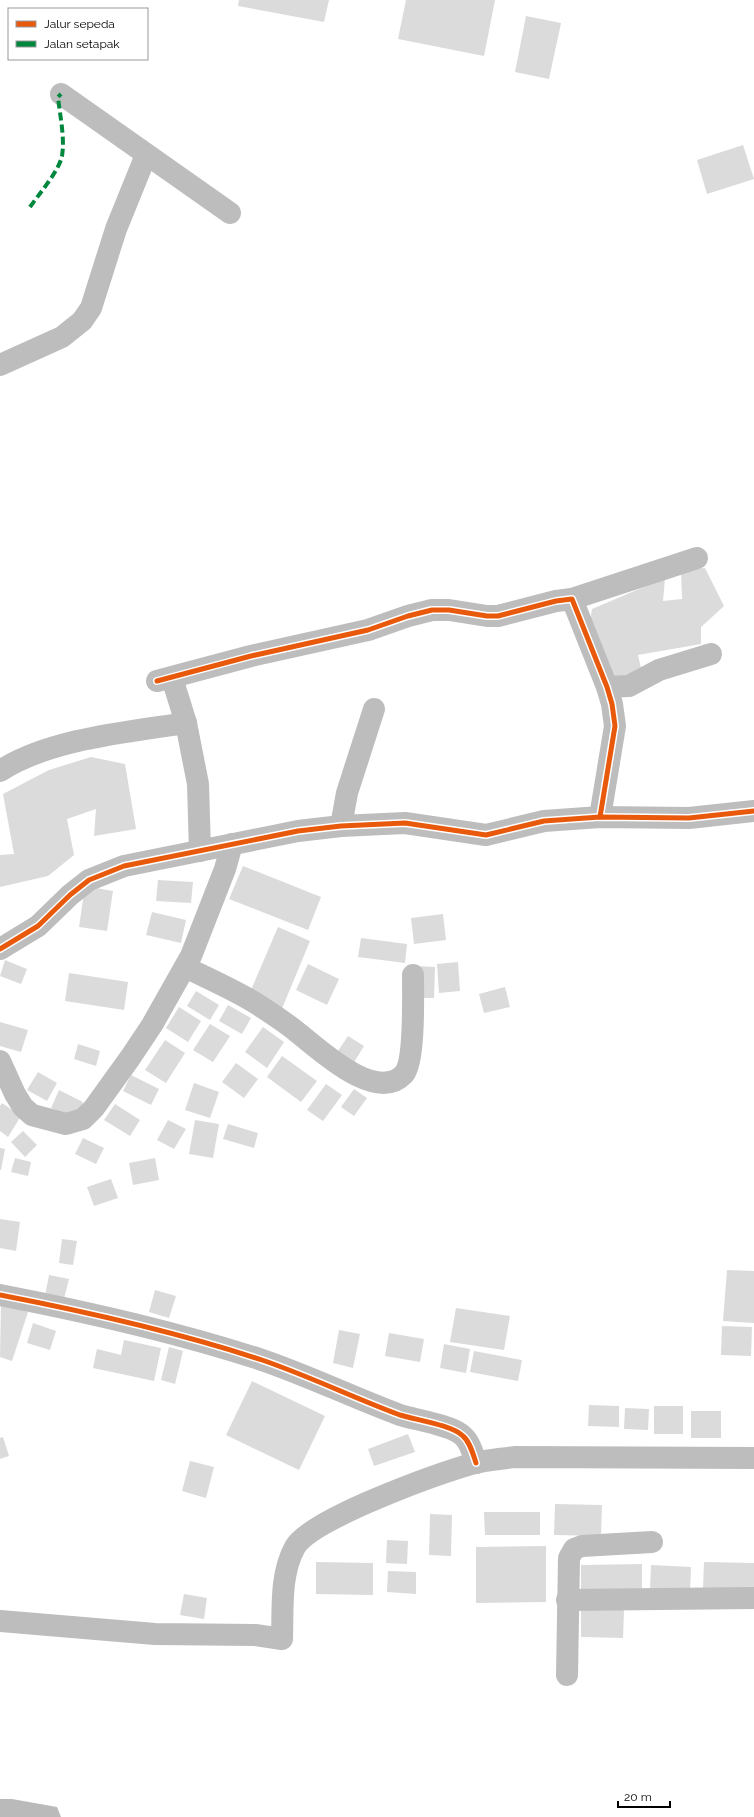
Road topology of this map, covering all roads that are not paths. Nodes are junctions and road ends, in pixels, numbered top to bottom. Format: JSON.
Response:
{"nodes":[{"id":1,"x":61,"y":94,"type":"dead end"},
{"id":2,"x":146,"y":155,"type":"junction"},
{"id":3,"x":230,"y":213,"type":"dead end"},
{"id":4,"x":0,"y":365,"type":"edge"},
{"id":5,"x":698,"y":558,"type":"dead end"},
{"id":6,"x":572,"y":599,"type":"junction"},
{"id":7,"x":711,"y":654,"type":"dead end"},
{"id":8,"x":607,"y":687,"type":"junction"},
{"id":9,"x":374,"y":709,"type":"dead end"},
{"id":10,"x":186,"y":723,"type":"junction"},
{"id":11,"x":0,"y":770,"type":"edge"},
{"id":12,"x":754,"y":811,"type":"edge"},
{"id":13,"x":600,"y":817,"type":"junction"},
{"id":14,"x":341,"y":826,"type":"junction"},
{"id":15,"x":232,"y":844,"type":"junction"},
{"id":16,"x":200,"y":850,"type":"junction"},
{"id":17,"x":1,"y":948,"type":"edge"},
{"id":18,"x":184,"y":967,"type":"junction"},
{"id":19,"x":413,"y":975,"type":"dead end"},
{"id":20,"x":0,"y":1061,"type":"edge"},
{"id":21,"x":0,"y":1295,"type":"edge"},
{"id":22,"x":754,"y":1458,"type":"edge"},
{"id":23,"x":476,"y":1463,"type":"junction"},
{"id":24,"x":652,"y":1542,"type":"dead end"},
{"id":25,"x":754,"y":1598,"type":"edge"},
{"id":26,"x":567,"y":1600,"type":"junction"},
{"id":27,"x":0,"y":1621,"type":"edge"},
{"id":28,"x":567,"y":1675,"type":"dead end"}],
"edges":[{"from":1,"to":2,"type":"main road"},
{"from":2,"to":3,"type":"main road"},
{"from":2,"to":4,"type":"main road"},
{"from":5,"to":6,"type":"main road"},
{"from":6,"to":8,"type":"main road"},
{"from":6,"to":10,"type":"main road"},
{"from":7,"to":8,"type":"main road"},
{"from":8,"to":13,"type":"main road"},
{"from":9,"to":14,"type":"main road"},
{"from":10,"to":11,"type":"main road"},
{"from":10,"to":16,"type":"main road"},
{"from":12,"to":13,"type":"main road"},
{"from":13,"to":14,"type":"main road"},
{"from":14,"to":15,"type":"main road"},
{"from":15,"to":16,"type":"main road"},
{"from":15,"to":18,"type":"main road"},
{"from":16,"to":17,"type":"main road"},
{"from":18,"to":19,"type":"main road"},
{"from":18,"to":20,"type":"main road"},
{"from":21,"to":23,"type":"main road"},
{"from":22,"to":23,"type":"main road"},
{"from":23,"to":27,"type":"main road"},
{"from":24,"to":26,"type":"main road"},
{"from":25,"to":26,"type":"main road"},
{"from":26,"to":28,"type":"main road"}]}
